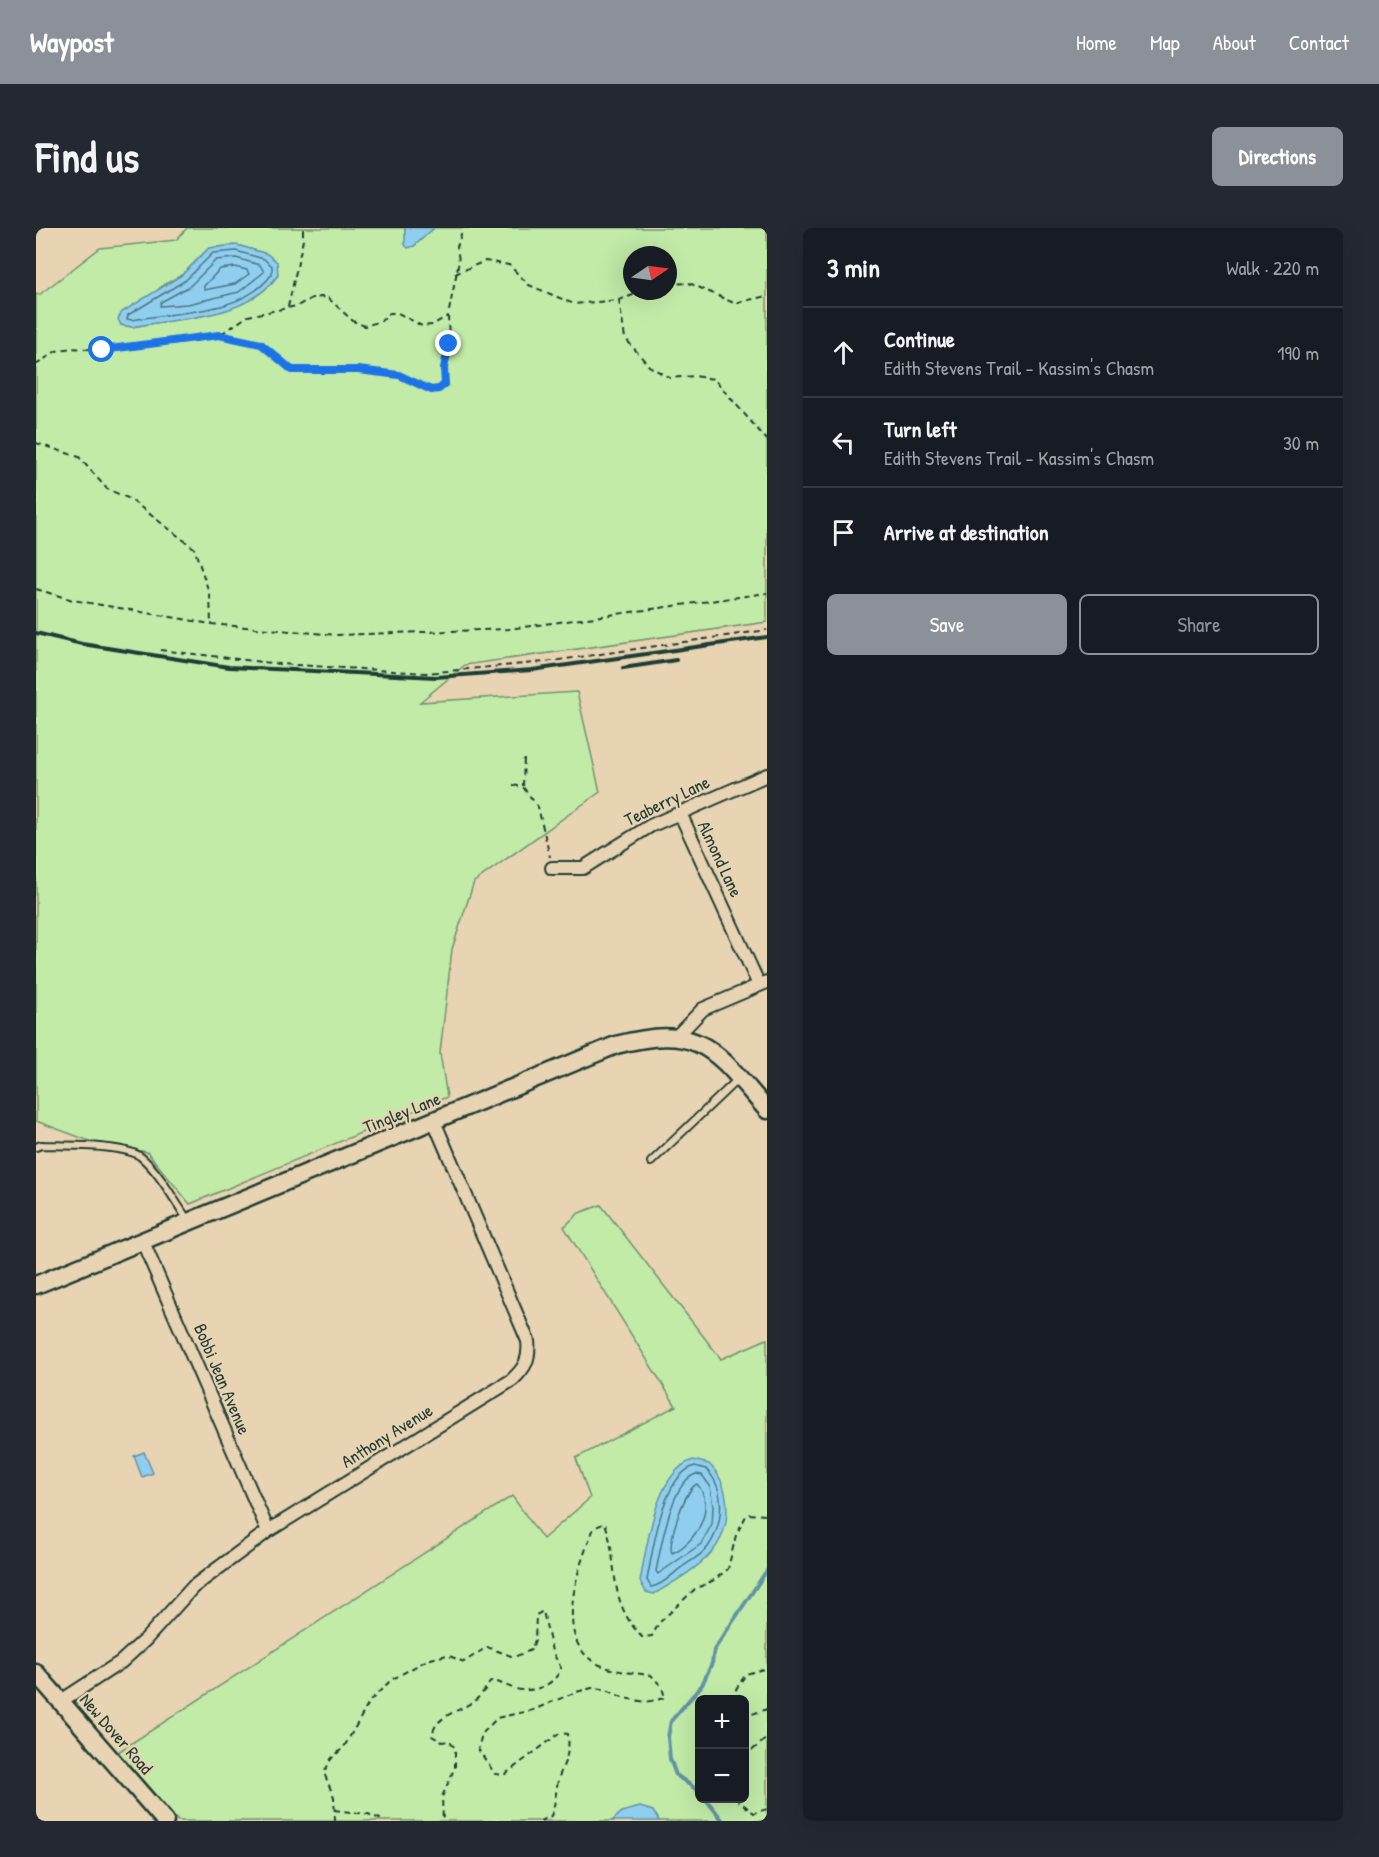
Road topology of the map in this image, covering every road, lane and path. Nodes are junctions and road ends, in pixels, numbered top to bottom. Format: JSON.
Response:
{"nodes":[{"id":1,"x":303,"y":228,"type":"edge"},
{"id":2,"x":463,"y":228,"type":"edge"},
{"id":3,"x":454,"y":274,"type":"junction"},
{"id":4,"x":677,"y":284,"type":"edge"},
{"id":5,"x":767,"y":297,"type":"edge"},
{"id":6,"x":623,"y":298,"type":"edge"},
{"id":7,"x":618,"y":300,"type":"junction"},
{"id":8,"x":288,"y":308,"type":"junction"},
{"id":9,"x":448,"y":316,"type":"junction"},
{"id":10,"x":219,"y":335,"type":"junction"},
{"id":11,"x":36,"y":365,"type":"edge"},
{"id":12,"x":767,"y":440,"type":"edge"},
{"id":13,"x":36,"y":443,"type":"edge"},
{"id":14,"x":36,"y":589,"type":"edge"},
{"id":15,"x":767,"y":593,"type":"edge"},
{"id":16,"x":211,"y":624,"type":"junction"},
{"id":17,"x":767,"y":630,"type":"edge"},
{"id":18,"x":160,"y":650,"type":"dead end"},
{"id":19,"x":524,"y":756,"type":"dead end"},
{"id":20,"x":767,"y":775,"type":"edge"},
{"id":21,"x":513,"y":785,"type":"dead end"},
{"id":22,"x":523,"y":786,"type":"junction"},
{"id":23,"x":680,"y":813,"type":"junction"},
{"id":24,"x":552,"y":868,"type":"joint"},
{"id":25,"x":763,"y":983,"type":"edge"},
{"id":26,"x":677,"y":1036,"type":"junction"},
{"id":27,"x":739,"y":1077,"type":"junction"},
{"id":28,"x":767,"y":1110,"type":"edge"},
{"id":29,"x":434,"y":1121,"type":"junction"},
{"id":30,"x":36,"y":1147,"type":"edge"},
{"id":31,"x":651,"y":1162,"type":"dead end"},
{"id":32,"x":189,"y":1222,"type":"junction"},
{"id":33,"x":143,"y":1242,"type":"junction"},
{"id":34,"x":36,"y":1285,"type":"edge"},
{"id":35,"x":767,"y":1515,"type":"edge"},
{"id":36,"x":268,"y":1531,"type":"junction"},
{"id":37,"x":767,"y":1668,"type":"edge"},
{"id":38,"x":36,"y":1673,"type":"edge"},
{"id":39,"x":739,"y":1695,"type":"edge"},
{"id":40,"x":61,"y":1701,"type":"junction"},
{"id":41,"x":767,"y":1709,"type":"edge"},
{"id":42,"x":749,"y":1712,"type":"edge"},
{"id":43,"x":767,"y":1738,"type":"edge"},
{"id":44,"x":749,"y":1753,"type":"edge"},
{"id":45,"x":741,"y":1803,"type":"edge"},
{"id":46,"x":767,"y":1809,"type":"edge"},
{"id":47,"x":334,"y":1810,"type":"junction"},
{"id":48,"x":165,"y":1821,"type":"edge"},
{"id":49,"x":335,"y":1821,"type":"edge"},
{"id":50,"x":385,"y":1821,"type":"edge"},
{"id":51,"x":443,"y":1821,"type":"edge"},
{"id":52,"x":540,"y":1821,"type":"edge"}],
"edges":[{"from":1,"to":8,"type":"path"},
{"from":2,"to":3,"type":"path"},
{"from":3,"to":7,"type":"path"},
{"from":3,"to":9,"type":"path"},
{"from":4,"to":5,"type":"path"},
{"from":6,"to":7,"type":"path"},
{"from":7,"to":12,"type":"path"},
{"from":8,"to":9,"type":"path"},
{"from":8,"to":10,"type":"path"},
{"from":9,"to":10,"type":"path"},
{"from":10,"to":11,"type":"path"},
{"from":13,"to":16,"type":"path"},
{"from":14,"to":16,"type":"path"},
{"from":15,"to":16,"type":"path"},
{"from":17,"to":18,"type":"path"},
{"from":19,"to":22,"type":"path"},
{"from":20,"to":23,"type":"street","name":"Teaberry Lane"},
{"from":21,"to":22,"type":"path"},
{"from":22,"to":24,"type":"path"},
{"from":23,"to":24,"type":"street","name":"Teaberry Lane"},
{"from":23,"to":25,"type":"street","name":"Almond Lane"},
{"from":25,"to":26,"type":"street"},
{"from":26,"to":27,"type":"street","name":"Tingley Lane"},
{"from":26,"to":29,"type":"street","name":"Tingley Lane"},
{"from":27,"to":28,"type":"street","name":"Tingley Lane"},
{"from":27,"to":31,"type":"lane"},
{"from":29,"to":32,"type":"street","name":"Tingley Lane"},
{"from":29,"to":36,"type":"street","name":"Anthony Avenue"},
{"from":30,"to":32,"type":"lane"},
{"from":32,"to":33,"type":"street","name":"Tingley Lane"},
{"from":33,"to":34,"type":"street","name":"Tingley Lane"},
{"from":33,"to":36,"type":"street","name":"Bobbi Jean Avenue"},
{"from":35,"to":52,"type":"path"},
{"from":36,"to":40,"type":"street","name":"Anthony Avenue"},
{"from":37,"to":39,"type":"path"},
{"from":38,"to":40,"type":"street","name":"New Dover Road"},
{"from":40,"to":48,"type":"street","name":"New Dover Road"},
{"from":41,"to":42,"type":"path"},
{"from":43,"to":44,"type":"path"},
{"from":45,"to":46,"type":"path"},
{"from":47,"to":49,"type":"path"},
{"from":47,"to":50,"type":"path"},
{"from":47,"to":51,"type":"path"}]}
